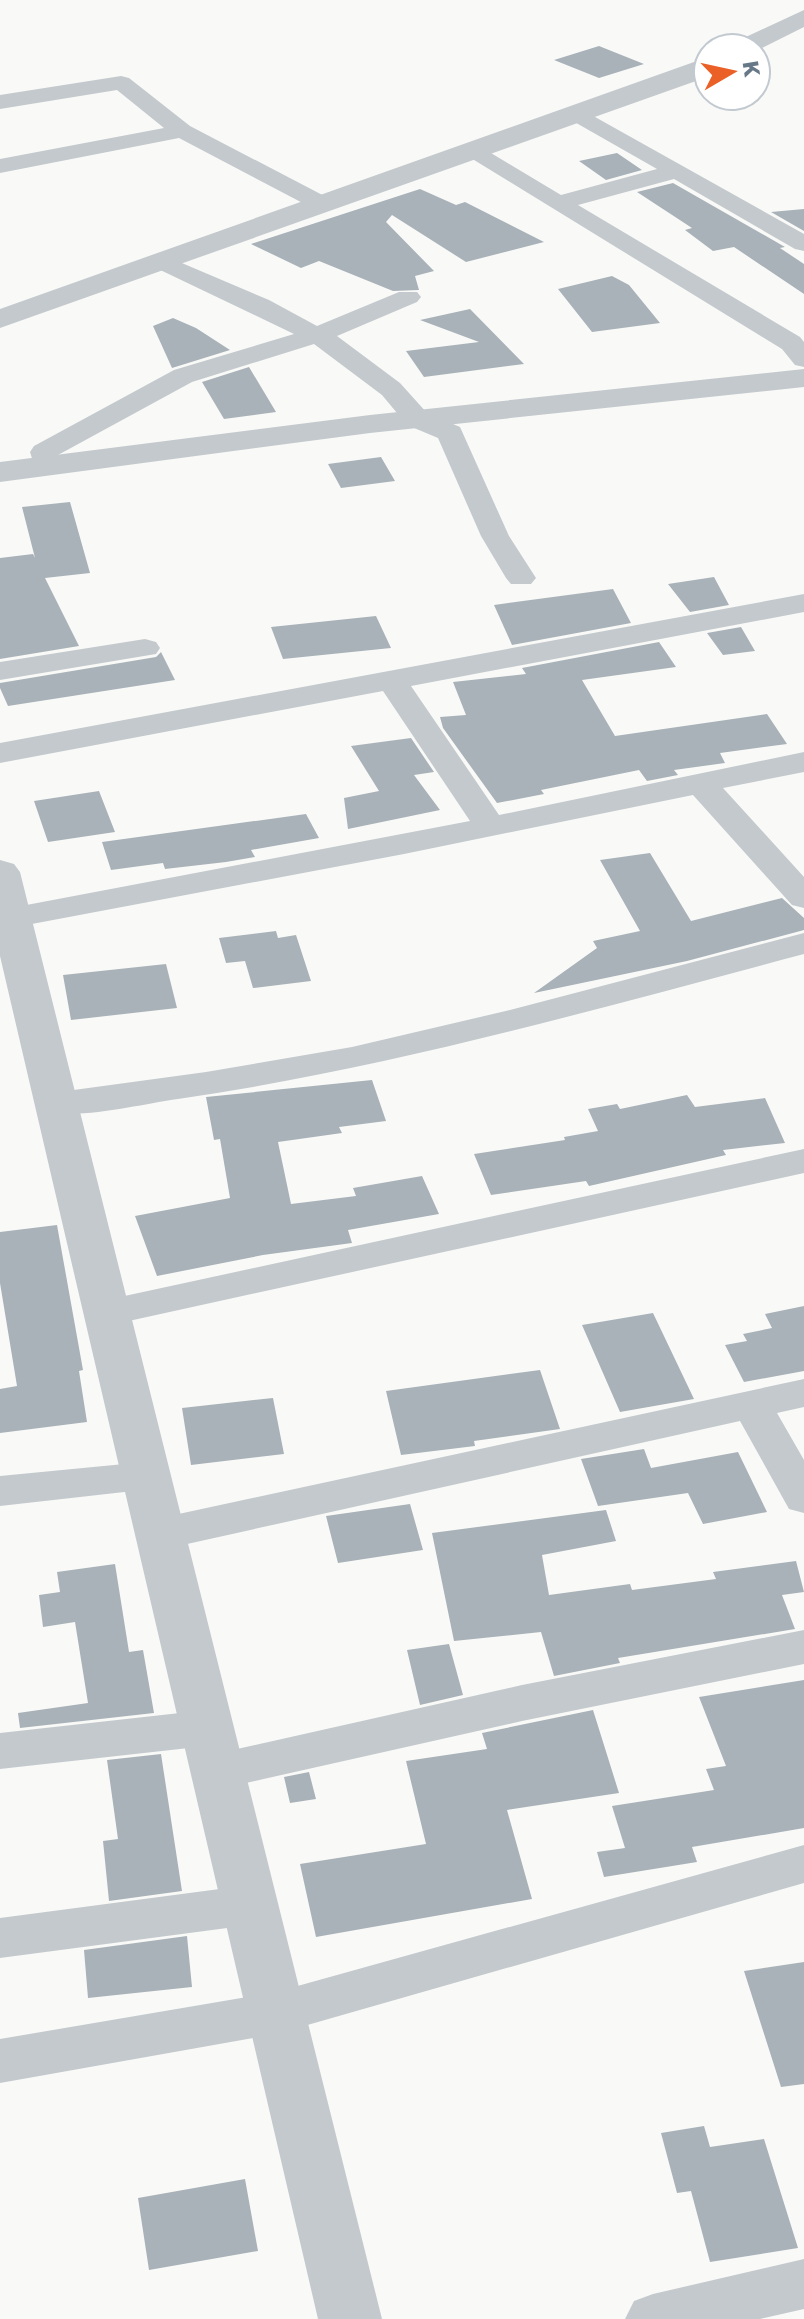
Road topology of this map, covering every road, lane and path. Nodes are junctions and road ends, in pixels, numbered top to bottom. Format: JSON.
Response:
{"nodes":[{"id":1,"x":804,"y":17,"type":"edge"},
{"id":2,"x":773,"y":32,"type":"joint"},
{"id":3,"x":804,"y":46,"type":"edge"},
{"id":4,"x":692,"y":71,"type":"edge"},
{"id":5,"x":0,"y":102,"type":"edge"},
{"id":6,"x":579,"y":115,"type":"junction"},
{"id":7,"x":182,"y":131,"type":"junction"},
{"id":8,"x":473,"y":152,"type":"junction"},
{"id":9,"x":0,"y":166,"type":"edge"},
{"id":10,"x":677,"y":171,"type":"junction"},
{"id":11,"x":559,"y":203,"type":"junction"},
{"id":12,"x":324,"y":205,"type":"junction"},
{"id":13,"x":804,"y":244,"type":"edge"},
{"id":14,"x":163,"y":262,"type":"junction"},
{"id":15,"x":408,"y":297,"type":"dead end"},
{"id":16,"x":0,"y":319,"type":"edge"},
{"id":17,"x":317,"y":335,"type":"junction"},
{"id":18,"x":804,"y":359,"type":"edge"},
{"id":19,"x":804,"y":378,"type":"edge"},
{"id":20,"x":417,"y":419,"type":"junction"},
{"id":21,"x":46,"y":465,"type":"junction"},
{"id":22,"x":0,"y":472,"type":"edge"},
{"id":23,"x":521,"y":578,"type":"dead end"},
{"id":24,"x":804,"y":603,"type":"edge"},
{"id":25,"x":145,"y":648,"type":"dead end"},
{"id":26,"x":0,"y":671,"type":"edge"},
{"id":27,"x":391,"y":679,"type":"junction"},
{"id":28,"x":0,"y":753,"type":"edge"},
{"id":29,"x":804,"y":762,"type":"edge"},
{"id":30,"x":702,"y":785,"type":"junction"},
{"id":31,"x":490,"y":826,"type":"junction"},
{"id":32,"x":804,"y":898,"type":"edge"},
{"id":33,"x":4,"y":904,"type":"edge"},
{"id":34,"x":804,"y":943,"type":"edge"},
{"id":35,"x":59,"y":1103,"type":"junction"},
{"id":36,"x":804,"y":1161,"type":"edge"},
{"id":37,"x":106,"y":1313,"type":"junction"},
{"id":38,"x":804,"y":1393,"type":"edge"},
{"id":39,"x":751,"y":1403,"type":"junction"},
{"id":40,"x":145,"y":1477,"type":"junction"},
{"id":41,"x":0,"y":1491,"type":"edge"},
{"id":42,"x":804,"y":1498,"type":"edge"},
{"id":43,"x":160,"y":1534,"type":"junction"},
{"id":44,"x":804,"y":1647,"type":"edge"},
{"id":45,"x":213,"y":1750,"type":"junction"},
{"id":46,"x":0,"y":1751,"type":"edge"},
{"id":47,"x":804,"y":1864,"type":"edge"},
{"id":48,"x":250,"y":1905,"type":"junction"},
{"id":49,"x":0,"y":1938,"type":"edge"},
{"id":50,"x":276,"y":2013,"type":"junction"},
{"id":51,"x":0,"y":2061,"type":"edge"},
{"id":52,"x":804,"y":2284,"type":"edge"},
{"id":53,"x":350,"y":2319,"type":"edge"},
{"id":54,"x":653,"y":2319,"type":"edge"}],
"edges":[{"from":1,"to":2,"type":"street"},
{"from":2,"to":3,"type":"street"},
{"from":4,"to":6,"type":"street"},
{"from":5,"to":7,"type":"street"},
{"from":6,"to":8,"type":"street"},
{"from":6,"to":10,"type":"street"},
{"from":7,"to":9,"type":"street"},
{"from":7,"to":12,"type":"street"},
{"from":8,"to":11,"type":"street"},
{"from":8,"to":12,"type":"street"},
{"from":10,"to":11,"type":"street"},
{"from":10,"to":13,"type":"street"},
{"from":11,"to":18,"type":"street"},
{"from":12,"to":14,"type":"street"},
{"from":14,"to":16,"type":"street"},
{"from":14,"to":17,"type":"street"},
{"from":15,"to":17,"type":"street"},
{"from":17,"to":20,"type":"street"},
{"from":17,"to":21,"type":"street"},
{"from":19,"to":20,"type":"street"},
{"from":20,"to":21,"type":"street"},
{"from":20,"to":23,"type":"street"},
{"from":21,"to":22,"type":"street"},
{"from":24,"to":27,"type":"street"},
{"from":25,"to":26,"type":"street"},
{"from":27,"to":28,"type":"street"},
{"from":27,"to":31,"type":"street"},
{"from":29,"to":30,"type":"street"},
{"from":30,"to":31,"type":"street"},
{"from":30,"to":32,"type":"street"},
{"from":31,"to":33,"type":"street"},
{"from":33,"to":35,"type":"street"},
{"from":34,"to":35,"type":"street"},
{"from":35,"to":37,"type":"street"},
{"from":36,"to":37,"type":"street"},
{"from":37,"to":40,"type":"street"},
{"from":38,"to":39,"type":"street"},
{"from":39,"to":42,"type":"street"},
{"from":39,"to":43,"type":"street"},
{"from":40,"to":41,"type":"street"},
{"from":40,"to":43,"type":"street"},
{"from":43,"to":45,"type":"street"},
{"from":44,"to":45,"type":"street"},
{"from":45,"to":46,"type":"street"},
{"from":45,"to":48,"type":"street"},
{"from":47,"to":50,"type":"street"},
{"from":48,"to":49,"type":"street"},
{"from":48,"to":50,"type":"street"},
{"from":50,"to":51,"type":"street"},
{"from":50,"to":53,"type":"street"},
{"from":52,"to":54,"type":"street"}]}
